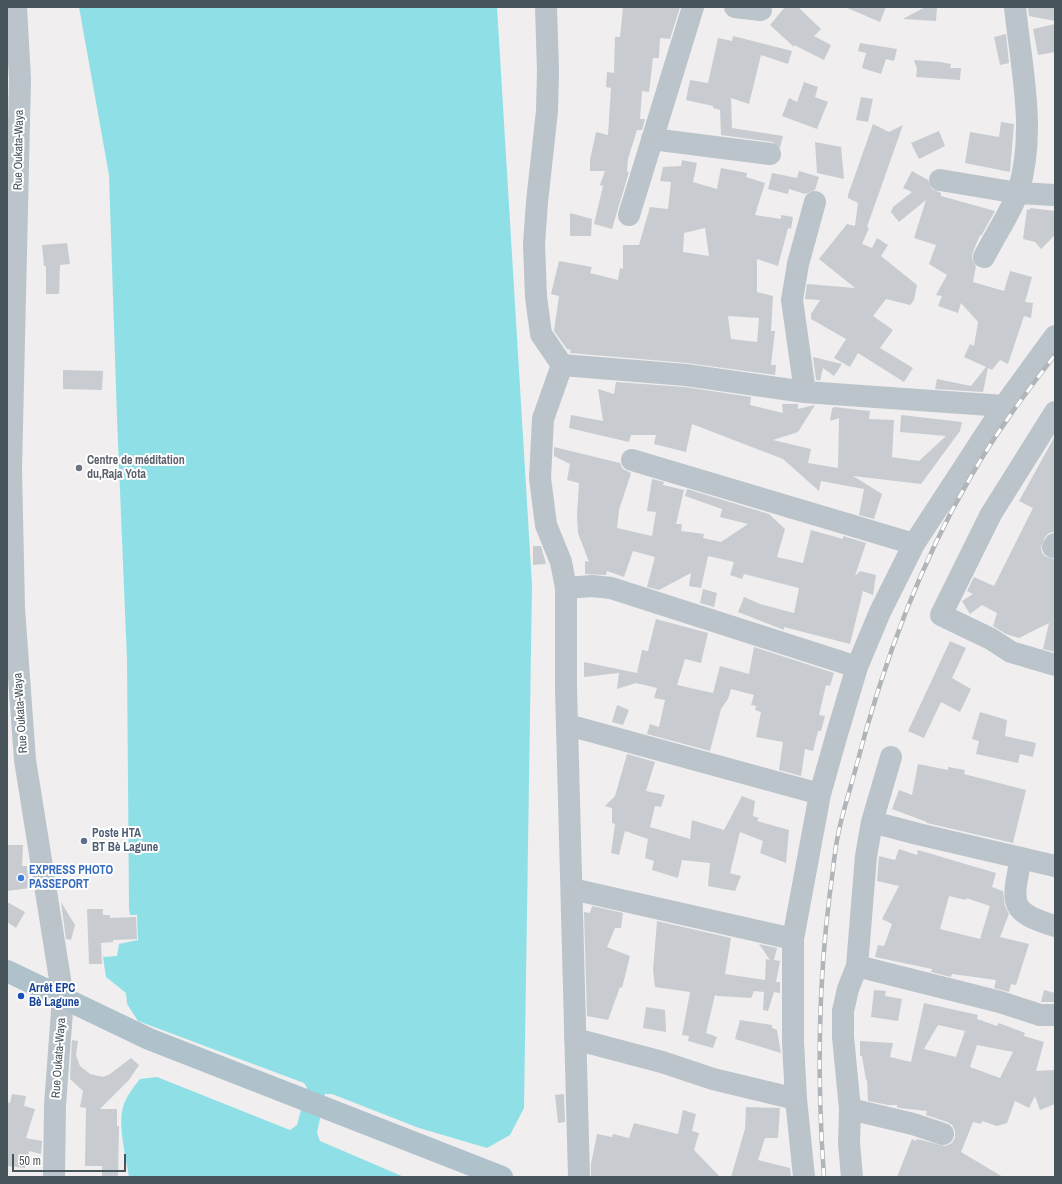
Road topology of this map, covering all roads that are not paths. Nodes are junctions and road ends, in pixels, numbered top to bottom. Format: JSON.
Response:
{"nodes":[{"id":1,"x":16,"y":7,"type":"edge"},
{"id":2,"x":546,"y":7,"type":"edge"},
{"id":3,"x":693,"y":7,"type":"edge"},
{"id":4,"x":734,"y":7,"type":"edge"},
{"id":5,"x":1015,"y":7,"type":"edge"},
{"id":6,"x":761,"y":10,"type":"dead end"},
{"id":7,"x":13,"y":112,"type":"edge"},
{"id":8,"x":652,"y":139,"type":"junction"},
{"id":9,"x":770,"y":154,"type":"dead end"},
{"id":10,"x":940,"y":180,"type":"dead end"},
{"id":11,"x":1018,"y":192,"type":"junction"},
{"id":12,"x":1055,"y":195,"type":"edge"},
{"id":13,"x":815,"y":202,"type":"dead end"},
{"id":14,"x":629,"y":215,"type":"dead end"},
{"id":15,"x":984,"y":257,"type":"dead end"},
{"id":16,"x":11,"y":285,"type":"edge"},
{"id":17,"x":1055,"y":336,"type":"edge"},
{"id":18,"x":562,"y":364,"type":"junction"},
{"id":19,"x":805,"y":392,"type":"junction"},
{"id":20,"x":1004,"y":406,"type":"junction"},
{"id":21,"x":1055,"y":412,"type":"edge"},
{"id":22,"x":632,"y":460,"type":"dead end"},
{"id":23,"x":9,"y":469,"type":"edge"},
{"id":24,"x":914,"y":544,"type":"junction"},
{"id":25,"x":566,"y":588,"type":"junction"},
{"id":26,"x":11,"y":608,"type":"edge"},
{"id":27,"x":1055,"y":666,"type":"edge"},
{"id":28,"x":857,"y":667,"type":"junction"},
{"id":29,"x":13,"y":677,"type":"edge"},
{"id":30,"x":568,"y":725,"type":"junction"},
{"id":31,"x":891,"y":757,"type":"dead end"},
{"id":32,"x":820,"y":794,"type":"junction"},
{"id":33,"x":872,"y":822,"type":"junction"},
{"id":34,"x":1021,"y":858,"type":"junction"},
{"id":35,"x":1055,"y":866,"type":"edge"},
{"id":36,"x":572,"y":889,"type":"junction"},
{"id":37,"x":1055,"y":926,"type":"edge"},
{"id":38,"x":793,"y":939,"type":"junction"},
{"id":39,"x":857,"y":966,"type":"junction"},
{"id":40,"x":9,"y":974,"type":"edge"},
{"id":41,"x":63,"y":998,"type":"junction"},
{"id":42,"x":1055,"y":1015,"type":"edge"},
{"id":43,"x":575,"y":1039,"type":"junction"},
{"id":44,"x":796,"y":1100,"type":"junction"},
{"id":45,"x":850,"y":1109,"type":"junction"},
{"id":46,"x":943,"y":1134,"type":"dead end"},
{"id":47,"x":54,"y":1177,"type":"edge"},
{"id":48,"x":502,"y":1177,"type":"edge"},
{"id":49,"x":579,"y":1177,"type":"edge"},
{"id":50,"x":804,"y":1177,"type":"edge"},
{"id":51,"x":852,"y":1177,"type":"edge"}],
"edges":[{"from":1,"to":7,"type":"street","name":"Rue Oukata-Waya"},
{"from":2,"to":18,"type":"street"},
{"from":3,"to":8,"type":"street"},
{"from":4,"to":6,"type":"street"},
{"from":5,"to":11,"type":"street"},
{"from":7,"to":16,"type":"street","name":"Rue Oukata-Waya"},
{"from":8,"to":9,"type":"street"},
{"from":8,"to":14,"type":"street"},
{"from":10,"to":11,"type":"street"},
{"from":11,"to":12,"type":"street"},
{"from":11,"to":15,"type":"street"},
{"from":13,"to":19,"type":"street"},
{"from":16,"to":23,"type":"street","name":"Rue Oukata-Waya"},
{"from":17,"to":20,"type":"street"},
{"from":18,"to":19,"type":"street"},
{"from":18,"to":25,"type":"street"},
{"from":19,"to":20,"type":"street"},
{"from":20,"to":24,"type":"street"},
{"from":21,"to":27,"type":"street"},
{"from":22,"to":24,"type":"street"},
{"from":23,"to":26,"type":"street","name":"Rue Oukata-Waya"},
{"from":24,"to":28,"type":"street"},
{"from":25,"to":28,"type":"street"},
{"from":25,"to":30,"type":"street"},
{"from":26,"to":29,"type":"street","name":"Rue Oukata-Waya"},
{"from":28,"to":32,"type":"street"},
{"from":29,"to":41,"type":"street","name":"Rue Oukata-Waya"},
{"from":30,"to":32,"type":"street"},
{"from":30,"to":36,"type":"street"},
{"from":31,"to":33,"type":"street"},
{"from":32,"to":38,"type":"street"},
{"from":33,"to":34,"type":"street"},
{"from":33,"to":39,"type":"street"},
{"from":34,"to":35,"type":"street"},
{"from":34,"to":37,"type":"street"},
{"from":36,"to":38,"type":"street"},
{"from":36,"to":43,"type":"street"},
{"from":38,"to":44,"type":"street"},
{"from":39,"to":42,"type":"street"},
{"from":39,"to":45,"type":"street"},
{"from":40,"to":41,"type":"main road"},
{"from":41,"to":47,"type":"street","name":"Rue Oukata-Waya"},
{"from":41,"to":48,"type":"main road"},
{"from":43,"to":44,"type":"street"},
{"from":43,"to":49,"type":"street"},
{"from":44,"to":50,"type":"street"},
{"from":45,"to":46,"type":"street"},
{"from":45,"to":51,"type":"street"}]}
